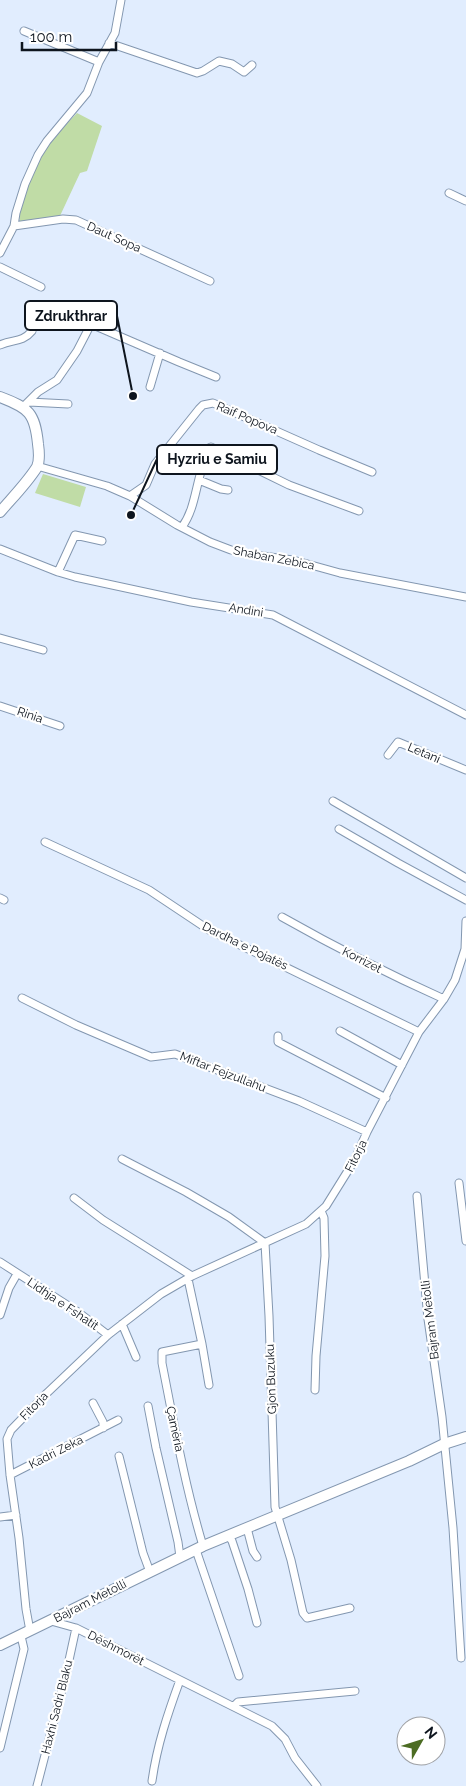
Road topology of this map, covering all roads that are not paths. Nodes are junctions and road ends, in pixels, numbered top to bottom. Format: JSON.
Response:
{"nodes":[{"id":1,"x":121,"y":0,"type":"edge"},
{"id":2,"x":24,"y":31,"type":"dead end"},
{"id":3,"x":109,"y":43,"type":"junction"},
{"id":4,"x":99,"y":62,"type":"junction"},
{"id":5,"x":252,"y":65,"type":"dead end"},
{"id":6,"x":449,"y":193,"type":"dead end"},
{"id":7,"x":466,"y":201,"type":"edge"},
{"id":8,"x":14,"y":226,"type":"junction"},
{"id":9,"x":0,"y":253,"type":"edge"},
{"id":10,"x":0,"y":267,"type":"edge"},
{"id":11,"x":210,"y":281,"type":"dead end"},
{"id":12,"x":41,"y":287,"type":"dead end"},
{"id":13,"x":32,"y":331,"type":"dead end"},
{"id":14,"x":0,"y":345,"type":"edge"},
{"id":15,"x":160,"y":353,"type":"junction"},
{"id":16,"x":216,"y":377,"type":"dead end"},
{"id":17,"x":150,"y":387,"type":"dead end"},
{"id":18,"x":0,"y":397,"type":"edge"},
{"id":19,"x":68,"y":404,"type":"dead end"},
{"id":20,"x":26,"y":405,"type":"junction"},
{"id":21,"x":37,"y":466,"type":"junction"},
{"id":22,"x":372,"y":472,"type":"dead end"},
{"id":23,"x":200,"y":480,"type":"junction"},
{"id":24,"x":228,"y":490,"type":"dead end"},
{"id":25,"x":130,"y":496,"type":"junction"},
{"id":26,"x":2,"y":506,"type":"edge"},
{"id":27,"x":359,"y":511,"type":"dead end"},
{"id":28,"x":182,"y":527,"type":"junction"},
{"id":29,"x":102,"y":541,"type":"dead end"},
{"id":30,"x":0,"y":549,"type":"edge"},
{"id":31,"x":58,"y":572,"type":"junction"},
{"id":32,"x":466,"y":597,"type":"edge"},
{"id":33,"x":0,"y":638,"type":"edge"},
{"id":34,"x":43,"y":650,"type":"dead end"},
{"id":35,"x":0,"y":706,"type":"edge"},
{"id":36,"x":466,"y":715,"type":"edge"},
{"id":37,"x":60,"y":726,"type":"dead end"},
{"id":38,"x":388,"y":755,"type":"dead end"},
{"id":39,"x":466,"y":770,"type":"edge"},
{"id":40,"x":333,"y":801,"type":"dead end"},
{"id":41,"x":339,"y":829,"type":"dead end"},
{"id":42,"x":45,"y":842,"type":"dead end"},
{"id":43,"x":466,"y":878,"type":"edge"},
{"id":44,"x":466,"y":900,"type":"edge"},
{"id":45,"x":282,"y":917,"type":"dead end"},
{"id":46,"x":466,"y":921,"type":"edge"},
{"id":47,"x":22,"y":998,"type":"dead end"},
{"id":48,"x":444,"y":999,"type":"junction"},
{"id":49,"x":340,"y":1031,"type":"dead end"},
{"id":50,"x":420,"y":1032,"type":"junction"},
{"id":51,"x":278,"y":1036,"type":"dead end"},
{"id":52,"x":402,"y":1065,"type":"junction"},
{"id":53,"x":386,"y":1098,"type":"junction"},
{"id":54,"x":367,"y":1132,"type":"junction"},
{"id":55,"x":122,"y":1159,"type":"dead end"},
{"id":56,"x":459,"y":1183,"type":"dead end"},
{"id":57,"x":417,"y":1196,"type":"dead end"},
{"id":58,"x":74,"y":1198,"type":"dead end"},
{"id":59,"x":321,"y":1211,"type":"junction"},
{"id":60,"x":466,"y":1241,"type":"edge"},
{"id":61,"x":264,"y":1243,"type":"junction"},
{"id":62,"x":0,"y":1262,"type":"edge"},
{"id":63,"x":17,"y":1274,"type":"junction"},
{"id":64,"x":190,"y":1277,"type":"junction"},
{"id":65,"x":0,"y":1315,"type":"edge"},
{"id":66,"x":122,"y":1324,"type":"junction"},
{"id":67,"x":108,"y":1335,"type":"junction"},
{"id":68,"x":202,"y":1344,"type":"junction"},
{"id":69,"x":136,"y":1357,"type":"dead end"},
{"id":70,"x":209,"y":1385,"type":"dead end"},
{"id":71,"x":315,"y":1390,"type":"dead end"},
{"id":72,"x":93,"y":1403,"type":"dead end"},
{"id":73,"x":148,"y":1406,"type":"dead end"},
{"id":74,"x":118,"y":1420,"type":"dead end"},
{"id":75,"x":103,"y":1428,"type":"junction"},
{"id":76,"x":466,"y":1437,"type":"edge"},
{"id":77,"x":3,"y":1440,"type":"edge"},
{"id":78,"x":444,"y":1444,"type":"junction"},
{"id":79,"x":119,"y":1456,"type":"dead end"},
{"id":80,"x":10,"y":1475,"type":"junction"},
{"id":81,"x":277,"y":1514,"type":"junction"},
{"id":82,"x":16,"y":1516,"type":"junction"},
{"id":83,"x":0,"y":1517,"type":"edge"},
{"id":84,"x":247,"y":1528,"type":"junction"},
{"id":85,"x":228,"y":1536,"type":"junction"},
{"id":86,"x":200,"y":1548,"type":"junction"},
{"id":87,"x":180,"y":1557,"type":"junction"},
{"id":88,"x":257,"y":1557,"type":"dead end"},
{"id":89,"x":150,"y":1572,"type":"junction"},
{"id":90,"x":350,"y":1608,"type":"dead end"},
{"id":91,"x":51,"y":1621,"type":"junction"},
{"id":92,"x":257,"y":1623,"type":"dead end"},
{"id":93,"x":76,"y":1628,"type":"junction"},
{"id":94,"x":26,"y":1633,"type":"junction"},
{"id":95,"x":0,"y":1645,"type":"edge"},
{"id":96,"x":460,"y":1658,"type":"dead end"},
{"id":97,"x":239,"y":1676,"type":"dead end"},
{"id":98,"x":180,"y":1680,"type":"junction"},
{"id":99,"x":355,"y":1691,"type":"dead end"},
{"id":100,"x":234,"y":1706,"type":"junction"},
{"id":101,"x":0,"y":1748,"type":"edge"},
{"id":102,"x":152,"y":1781,"type":"dead end"},
{"id":103,"x":36,"y":1786,"type":"edge"},
{"id":104,"x":316,"y":1786,"type":"edge"}],
"edges":[{"from":1,"to":3,"type":"street"},
{"from":2,"to":4,"type":"street"},
{"from":3,"to":4,"type":"street"},
{"from":3,"to":5,"type":"street"},
{"from":4,"to":8,"type":"street"},
{"from":6,"to":7,"type":"street"},
{"from":8,"to":9,"type":"street"},
{"from":8,"to":11,"type":"street","name":"Daut Sopa"},
{"from":10,"to":12,"type":"street"},
{"from":13,"to":14,"type":"street"},
{"from":15,"to":16,"type":"street"},
{"from":15,"to":17,"type":"street"},
{"from":15,"to":20,"type":"street"},
{"from":18,"to":20,"type":"main road"},
{"from":19,"to":20,"type":"street"},
{"from":20,"to":21,"type":"main road"},
{"from":21,"to":25,"type":"street","name":"Shaban Zebica"},
{"from":21,"to":26,"type":"main road"},
{"from":22,"to":25,"type":"street","name":"Raif Popova"},
{"from":23,"to":24,"type":"street"},
{"from":23,"to":27,"type":"street"},
{"from":23,"to":28,"type":"street"},
{"from":25,"to":28,"type":"street","name":"Shaban Zebica"},
{"from":28,"to":32,"type":"street","name":"Shaban Zebica"},
{"from":29,"to":31,"type":"street"},
{"from":30,"to":31,"type":"street","name":"Andini"},
{"from":31,"to":36,"type":"street","name":"Andini"},
{"from":33,"to":34,"type":"street"},
{"from":35,"to":37,"type":"street","name":"Rinia"},
{"from":38,"to":39,"type":"street","name":"Letani"},
{"from":40,"to":43,"type":"street"},
{"from":41,"to":44,"type":"street"},
{"from":42,"to":50,"type":"street","name":"Dardha e Pojatës"},
{"from":45,"to":48,"type":"street","name":"Korrizet"},
{"from":46,"to":48,"type":"street"},
{"from":47,"to":54,"type":"street","name":"Miftar Fejzullahu"},
{"from":48,"to":50,"type":"street"},
{"from":49,"to":52,"type":"street"},
{"from":50,"to":52,"type":"street","name":"Fitorja"},
{"from":51,"to":53,"type":"street"},
{"from":52,"to":53,"type":"street","name":"Fitorja"},
{"from":53,"to":54,"type":"street","name":"Fitorja"},
{"from":54,"to":59,"type":"street","name":"Fitorja"},
{"from":55,"to":61,"type":"street"},
{"from":56,"to":60,"type":"street"},
{"from":57,"to":78,"type":"street","name":"Bajram Metolli"},
{"from":58,"to":64,"type":"street"},
{"from":59,"to":61,"type":"street","name":"Fitorja"},
{"from":59,"to":71,"type":"street"},
{"from":61,"to":64,"type":"street","name":"Fitorja"},
{"from":61,"to":81,"type":"street","name":"Gjon Buzuku"},
{"from":62,"to":63,"type":"street","name":"Lidhja e Fshatit"},
{"from":63,"to":65,"type":"street","name":"Lidhja e Fshatit"},
{"from":63,"to":67,"type":"street","name":"Lidhja e Fshatit"},
{"from":64,"to":66,"type":"street","name":"Fitorja"},
{"from":64,"to":68,"type":"street"},
{"from":66,"to":67,"type":"street","name":"Fitorja"},
{"from":66,"to":69,"type":"street"},
{"from":67,"to":77,"type":"street","name":"Fitorja"},
{"from":68,"to":70,"type":"street"},
{"from":68,"to":86,"type":"street","name":"Çamëria"},
{"from":72,"to":75,"type":"street"},
{"from":73,"to":87,"type":"street"},
{"from":74,"to":75,"type":"street","name":"Kadri Zeka"},
{"from":75,"to":80,"type":"street","name":"Kadri Zeka"},
{"from":76,"to":78,"type":"main road","name":"Bajram Metolli"},
{"from":77,"to":80,"type":"street","name":"Fitorja"},
{"from":78,"to":81,"type":"main road","name":"Bajram Metolli"},
{"from":78,"to":96,"type":"street","name":"Bajram Metolli"},
{"from":79,"to":89,"type":"street"},
{"from":80,"to":82,"type":"street","name":"Fitorja"},
{"from":81,"to":84,"type":"main road","name":"Bajram Metolli"},
{"from":81,"to":90,"type":"street","name":"Gjon Buzuku"},
{"from":82,"to":83,"type":"street"},
{"from":82,"to":94,"type":"street","name":"Fitorja"},
{"from":84,"to":85,"type":"main road","name":"Bajram Metolli"},
{"from":84,"to":88,"type":"street"},
{"from":85,"to":86,"type":"main road","name":"Bajram Metolli"},
{"from":85,"to":92,"type":"street"},
{"from":86,"to":87,"type":"main road","name":"Bajram Metolli"},
{"from":86,"to":97,"type":"street"},
{"from":87,"to":89,"type":"main road","name":"Bajram Metolli"},
{"from":89,"to":91,"type":"main road","name":"Bajram Metolli"},
{"from":91,"to":93,"type":"street","name":"Dëshmorët"},
{"from":91,"to":94,"type":"main road","name":"Bajram Metolli"},
{"from":93,"to":98,"type":"street","name":"Dëshmorët"},
{"from":93,"to":103,"type":"street","name":"Haxhi Sadri Blaku"},
{"from":94,"to":95,"type":"main road","name":"Bajram Metolli"},
{"from":94,"to":101,"type":"street","name":"Fitorja"},
{"from":98,"to":100,"type":"street","name":"Dëshmorët"},
{"from":98,"to":102,"type":"street"},
{"from":99,"to":100,"type":"street"},
{"from":100,"to":104,"type":"street","name":"Dëshmorët"}]}
